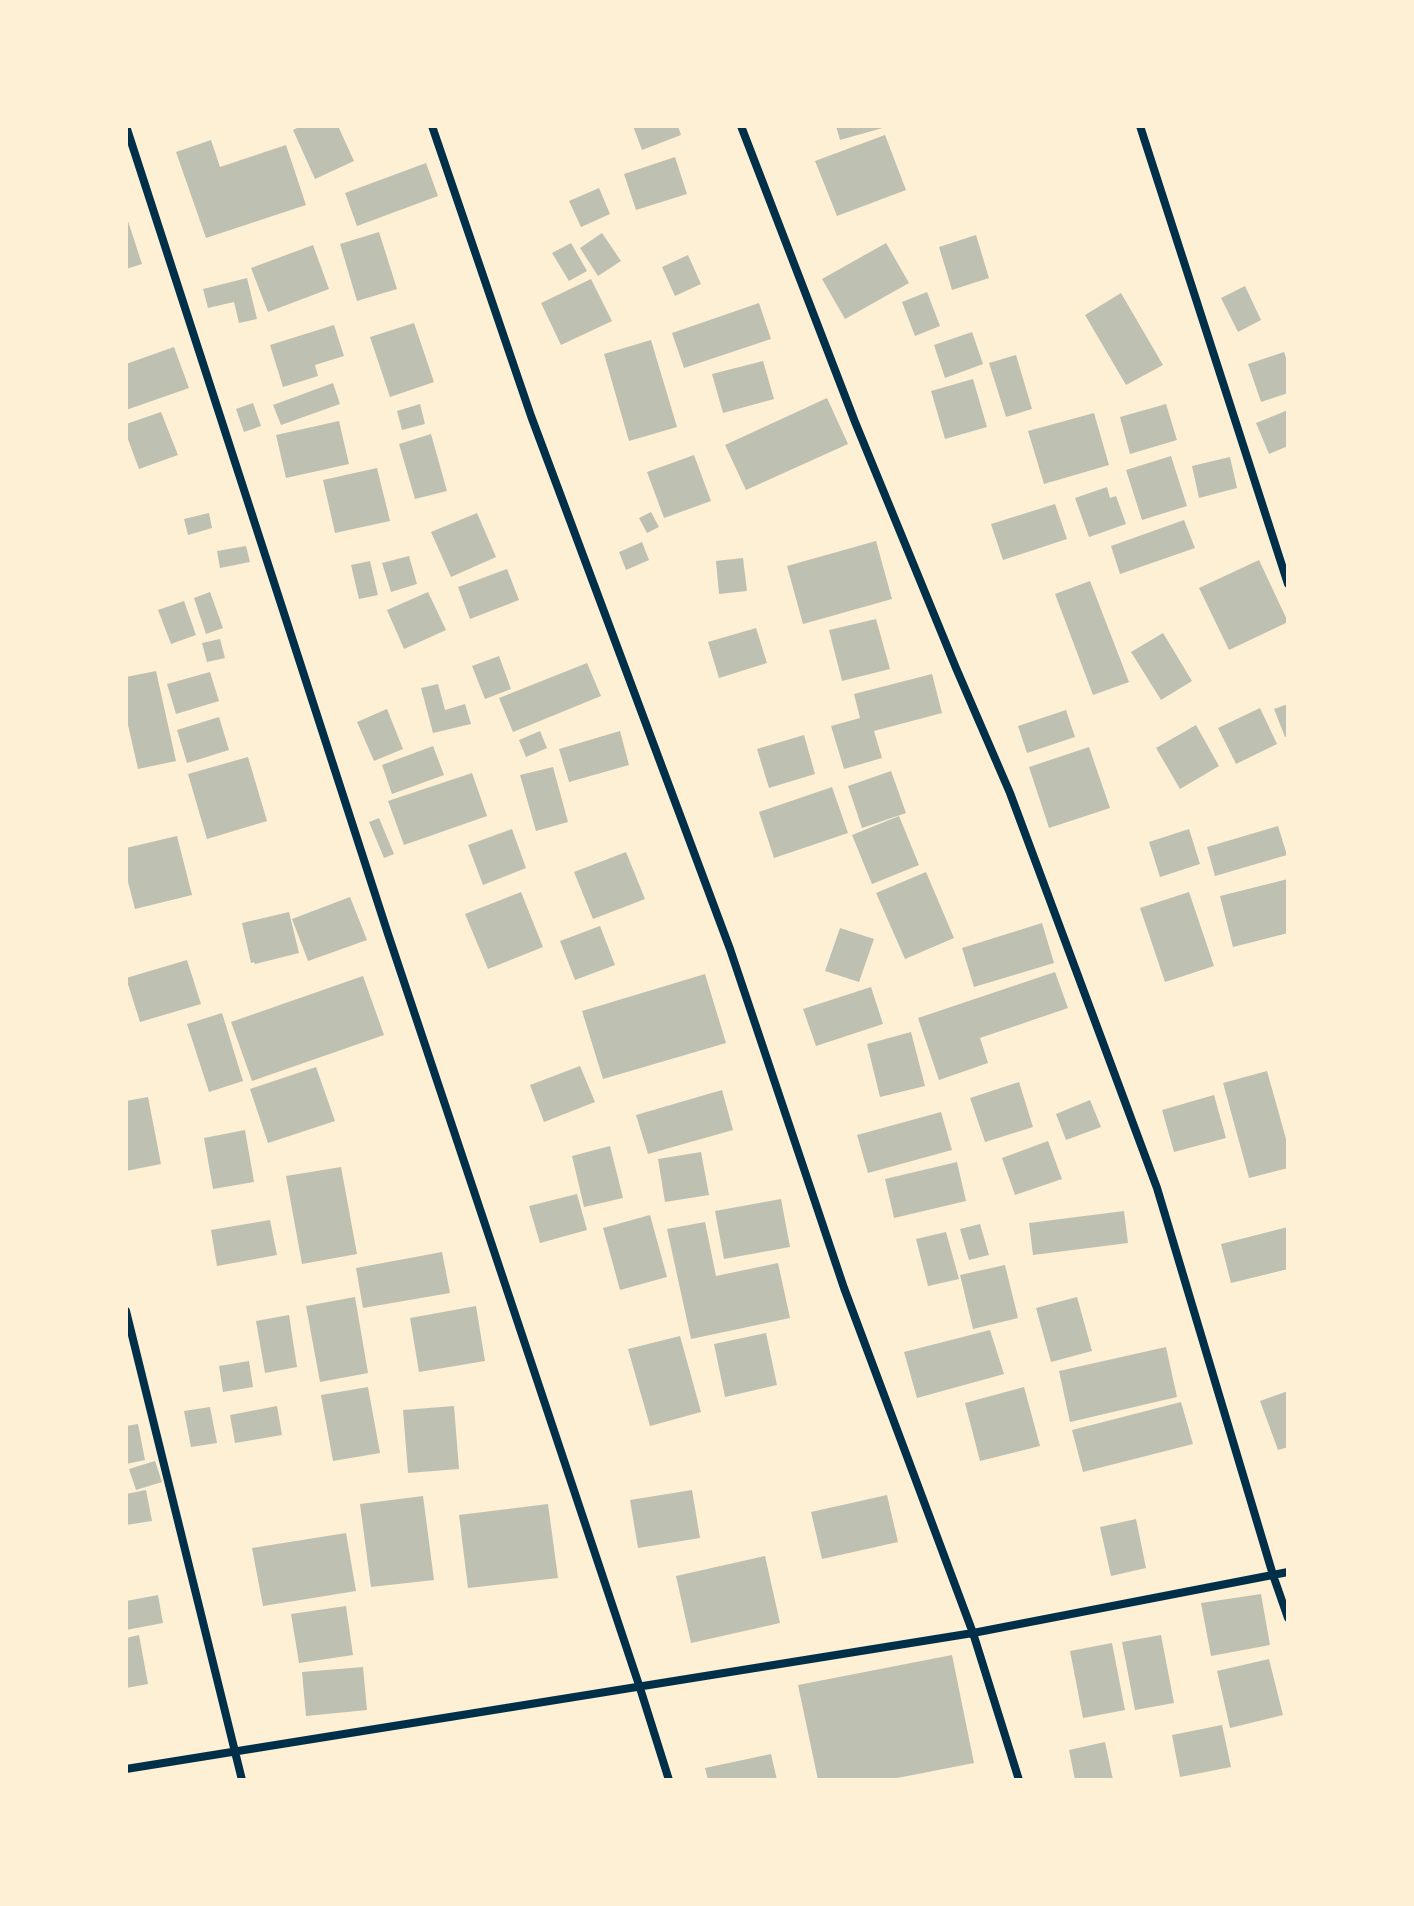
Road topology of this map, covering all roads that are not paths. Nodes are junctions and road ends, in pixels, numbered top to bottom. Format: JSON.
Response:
{"nodes":[{"id":1,"x":126,"y":126,"type":"edge"},
{"id":2,"x":432,"y":126,"type":"edge"},
{"id":3,"x":741,"y":126,"type":"edge"},
{"id":4,"x":1140,"y":126,"type":"edge"},
{"id":5,"x":1288,"y":584,"type":"edge"},
{"id":6,"x":126,"y":1311,"type":"edge"},
{"id":7,"x":1288,"y":1572,"type":"edge"},
{"id":8,"x":1273,"y":1575,"type":"junction"},
{"id":9,"x":1288,"y":1618,"type":"edge"},
{"id":10,"x":973,"y":1633,"type":"junction"},
{"id":11,"x":640,"y":1688,"type":"junction"},
{"id":12,"x":235,"y":1751,"type":"junction"},
{"id":13,"x":126,"y":1769,"type":"edge"},
{"id":14,"x":242,"y":1780,"type":"edge"},
{"id":15,"x":669,"y":1780,"type":"edge"},
{"id":16,"x":1019,"y":1780,"type":"edge"}],
"edges":[{"from":1,"to":11,"type":"street"},
{"from":2,"to":10,"type":"street"},
{"from":3,"to":8,"type":"street"},
{"from":4,"to":5,"type":"street"},
{"from":6,"to":12,"type":"street"},
{"from":7,"to":8,"type":"street"},
{"from":8,"to":9,"type":"street"},
{"from":8,"to":10,"type":"street"},
{"from":10,"to":11,"type":"street"},
{"from":10,"to":16,"type":"street"},
{"from":11,"to":12,"type":"street"},
{"from":11,"to":15,"type":"street"},
{"from":12,"to":13,"type":"street"},
{"from":12,"to":14,"type":"street"}]}
